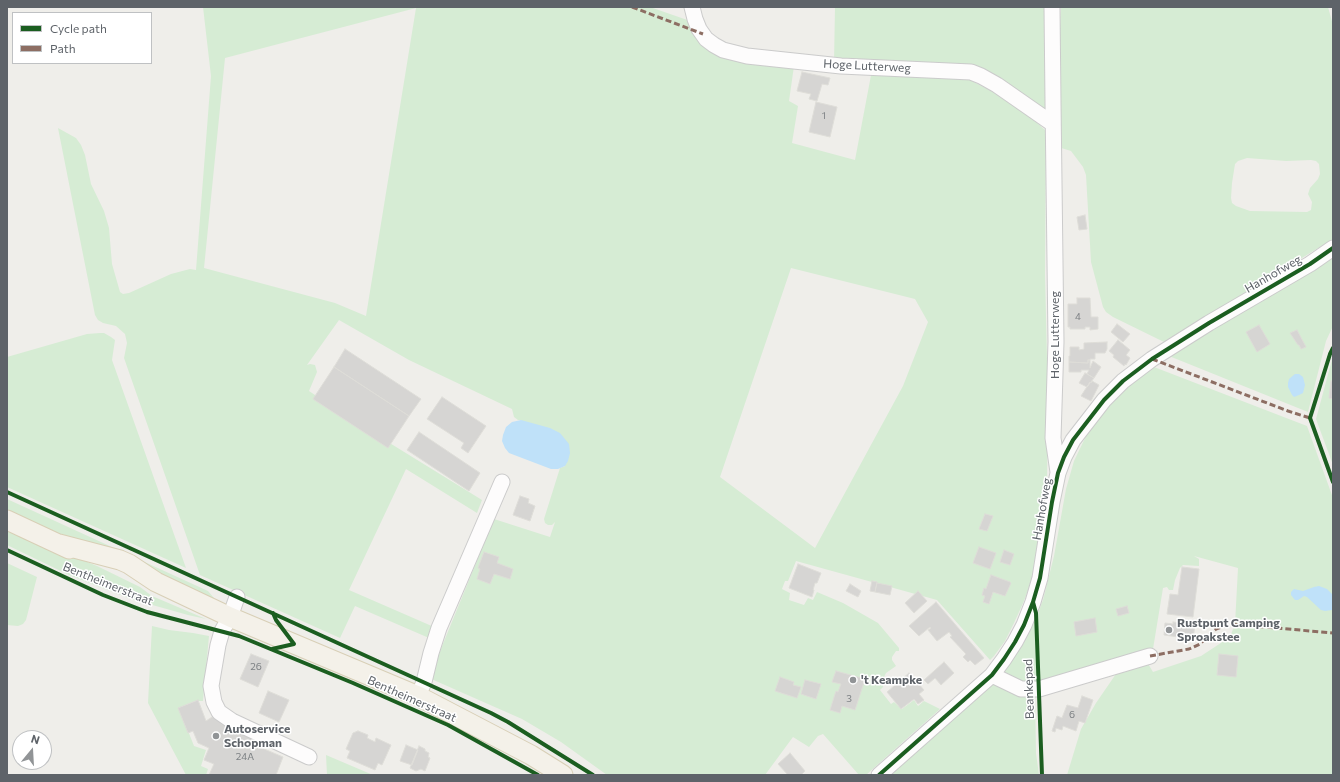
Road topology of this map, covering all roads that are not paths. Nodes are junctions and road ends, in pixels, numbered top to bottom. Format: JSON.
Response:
{"nodes":[{"id":1,"x":692,"y":7,"type":"edge"},
{"id":2,"x":1052,"y":7,"type":"edge"},
{"id":3,"x":1053,"y":124,"type":"junction"},
{"id":4,"x":1333,"y":248,"type":"edge"},
{"id":5,"x":1058,"y":473,"type":"junction"},
{"id":6,"x":502,"y":482,"type":"dead end"},
{"id":7,"x":7,"y":520,"type":"edge"},
{"id":8,"x":237,"y":597,"type":"dead end"},
{"id":9,"x":226,"y":624,"type":"junction"},
{"id":10,"x":1150,"y":656,"type":"dead end"},
{"id":11,"x":992,"y":675,"type":"junction"},
{"id":12,"x":418,"y":696,"type":"junction"},
{"id":13,"x":309,"y":757,"type":"dead end"},
{"id":14,"x":563,"y":775,"type":"edge"},
{"id":15,"x":879,"y":775,"type":"edge"}],
"edges":[{"from":1,"to":3,"type":"street","name":"Hoge Lutterweg"},
{"from":2,"to":3,"type":"street","name":"Hoge Lutterweg"},
{"from":3,"to":5,"type":"street","name":"Hoge Lutterweg"},
{"from":4,"to":5,"type":"street","name":"Hanhofweg"},
{"from":5,"to":11,"type":"street","name":"Hanhofweg"},
{"from":6,"to":12,"type":"street"},
{"from":7,"to":9,"type":"main road","name":"Bentheimerstraat"},
{"from":8,"to":9,"type":"street"},
{"from":9,"to":12,"type":"main road","name":"Bentheimerstraat"},
{"from":9,"to":13,"type":"street"},
{"from":10,"to":11,"type":"street","name":"Beankepad"},
{"from":11,"to":15,"type":"street","name":"Hanhofweg"},
{"from":12,"to":14,"type":"main road","name":"Bentheimerstraat"}]}
